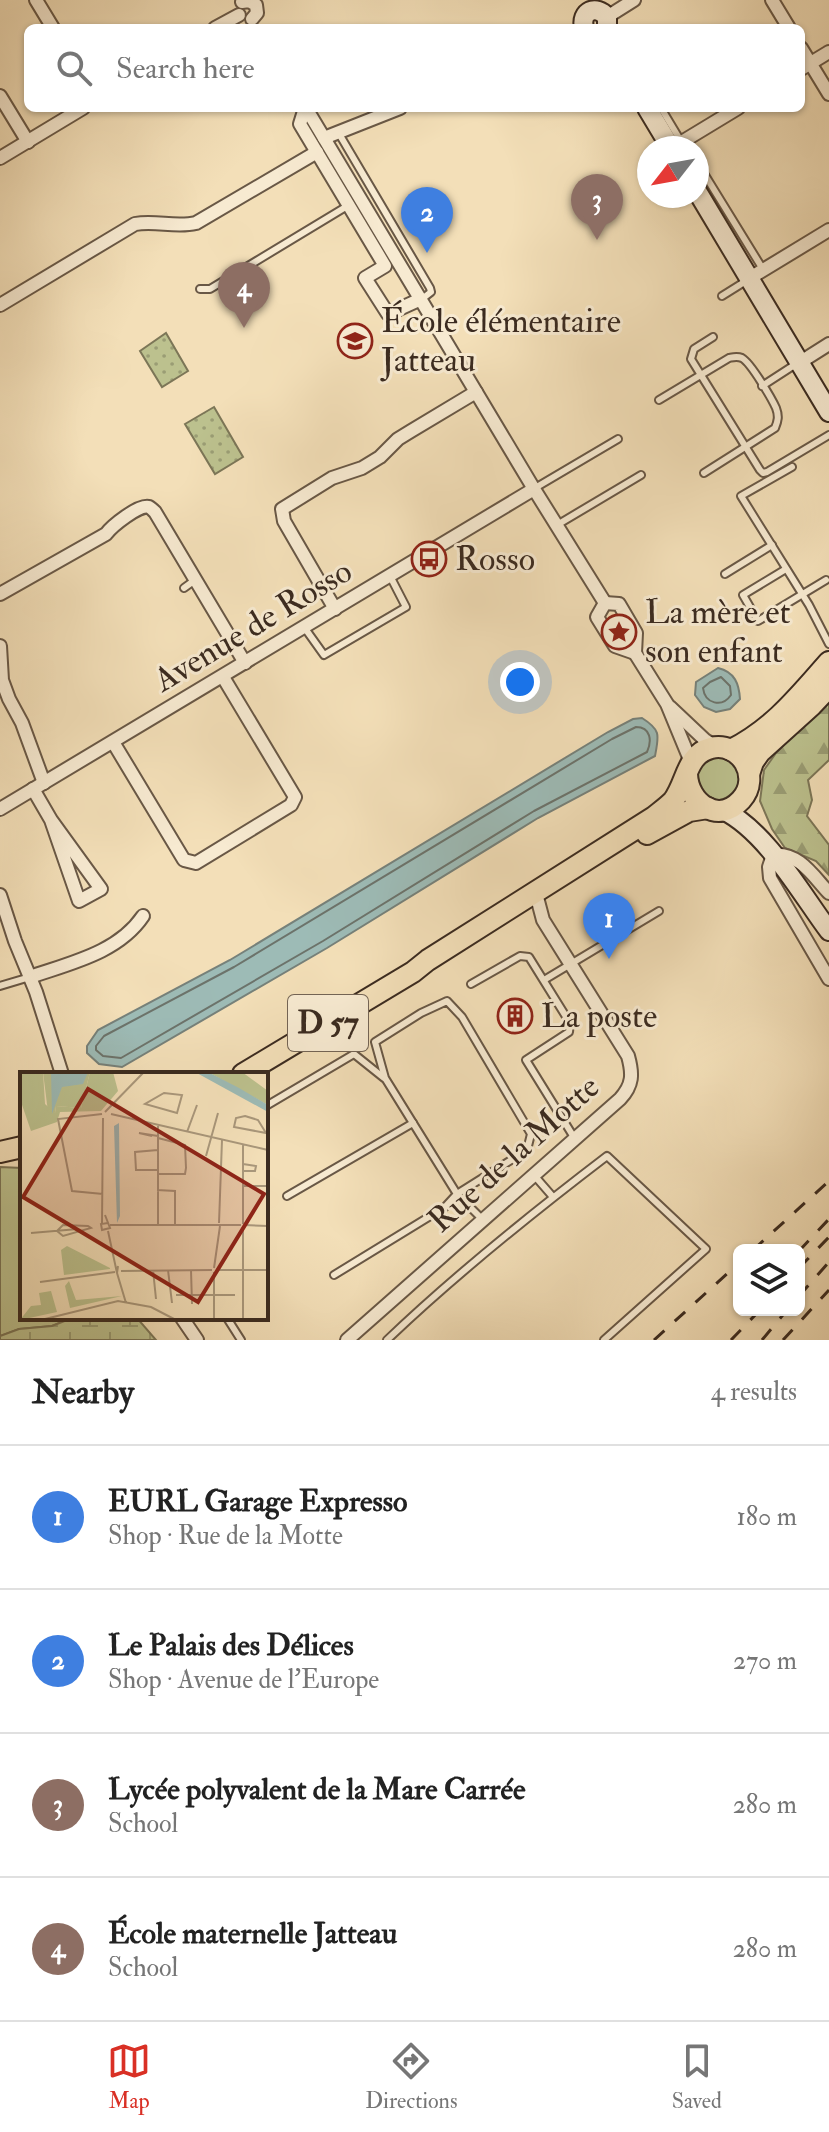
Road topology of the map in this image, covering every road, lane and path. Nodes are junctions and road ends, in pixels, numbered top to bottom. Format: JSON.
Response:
{"nodes":[{"id":1,"x":36,"y":0,"type":"edge"},
{"id":2,"x":634,"y":0,"type":"edge"},
{"id":3,"x":772,"y":0,"type":"edge"},
{"id":4,"x":250,"y":1,"type":"edge"},
{"id":5,"x":596,"y":13,"type":"edge"},
{"id":6,"x":239,"y":15,"type":"junction"},
{"id":7,"x":255,"y":23,"type":"edge"},
{"id":8,"x":51,"y":24,"type":"edge"},
{"id":9,"x":222,"y":24,"type":"edge"},
{"id":10,"x":787,"y":24,"type":"edge"},
{"id":11,"x":829,"y":52,"type":"edge"},
{"id":12,"x":806,"y":66,"type":"edge"},
{"id":13,"x":829,"y":94,"type":"edge"},
{"id":14,"x":0,"y":96,"type":"edge"},
{"id":15,"x":77,"y":112,"type":"edge"},
{"id":16,"x":304,"y":112,"type":"edge"},
{"id":17,"x":308,"y":112,"type":"edge"},
{"id":18,"x":390,"y":112,"type":"edge"},
{"id":19,"x":650,"y":112,"type":"edge"},
{"id":20,"x":663,"y":112,"type":"edge"},
{"id":21,"x":732,"y":112,"type":"edge"},
{"id":22,"x":338,"y":132,"type":"junction"},
{"id":23,"x":669,"y":136,"type":"edge"},
{"id":24,"x":672,"y":136,"type":"edge"},
{"id":25,"x":694,"y":136,"type":"edge"},
{"id":26,"x":324,"y":138,"type":"junction"},
{"id":27,"x":28,"y":142,"type":"junction"},
{"id":28,"x":317,"y":152,"type":"junction"},
{"id":29,"x":0,"y":158,"type":"edge"},
{"id":30,"x":709,"y":185,"type":"edge"},
{"id":31,"x":349,"y":205,"type":"junction"},
{"id":32,"x":709,"y":208,"type":"edge"},
{"id":33,"x":829,"y":230,"type":"edge"},
{"id":34,"x":401,"y":253,"type":"junction"},
{"id":35,"x":757,"y":275,"type":"junction"},
{"id":36,"x":200,"y":289,"type":"dead end"},
{"id":37,"x":722,"y":296,"type":"dead end"},
{"id":38,"x":421,"y":299,"type":"junction"},
{"id":39,"x":0,"y":305,"type":"edge"},
{"id":40,"x":713,"y":337,"type":"dead end"},
{"id":41,"x":829,"y":344,"type":"edge"},
{"id":42,"x":799,"y":363,"type":"junction"},
{"id":43,"x":701,"y":375,"type":"junction"},
{"id":44,"x":762,"y":386,"type":"junction"},
{"id":45,"x":476,"y":392,"type":"junction"},
{"id":46,"x":659,"y":400,"type":"dead end"},
{"id":47,"x":829,"y":412,"type":"edge"},
{"id":48,"x":829,"y":435,"type":"edge"},
{"id":49,"x":618,"y":439,"type":"dead end"},
{"id":50,"x":745,"y":447,"type":"junction"},
{"id":51,"x":792,"y":467,"type":"dead end"},
{"id":52,"x":704,"y":473,"type":"dead end"},
{"id":53,"x":641,"y":475,"type":"dead end"},
{"id":54,"x":534,"y":489,"type":"junction"},
{"id":55,"x":557,"y":525,"type":"junction"},
{"id":56,"x":772,"y":545,"type":"junction"},
{"id":57,"x":786,"y":569,"type":"junction"},
{"id":58,"x":725,"y":574,"type":"dead end"},
{"id":59,"x":390,"y":576,"type":"junction"},
{"id":60,"x":195,"y":580,"type":"junction"},
{"id":61,"x":826,"y":580,"type":"dead end"},
{"id":62,"x":184,"y":588,"type":"dead end"},
{"id":63,"x":0,"y":594,"type":"edge"},
{"id":64,"x":802,"y":594,"type":"junction"},
{"id":65,"x":605,"y":603,"type":"junction"},
{"id":66,"x":335,"y":609,"type":"junction"},
{"id":67,"x":304,"y":627,"type":"junction"},
{"id":68,"x":829,"y":644,"type":"edge"},
{"id":69,"x":0,"y":646,"type":"edge"},
{"id":70,"x":635,"y":653,"type":"junction"},
{"id":71,"x":829,"y":662,"type":"edge"},
{"id":72,"x":245,"y":663,"type":"junction"},
{"id":73,"x":223,"y":677,"type":"junction"},
{"id":74,"x":829,"y":687,"type":"edge"},
{"id":75,"x":667,"y":704,"type":"junction"},
{"id":76,"x":113,"y":742,"type":"junction"},
{"id":77,"x":723,"y":748,"type":"junction"},
{"id":78,"x":689,"y":768,"type":"junction"},
{"id":79,"x":748,"y":783,"type":"junction"},
{"id":80,"x":38,"y":786,"type":"junction"},
{"id":81,"x":0,"y":809,"type":"edge"},
{"id":82,"x":716,"y":809,"type":"junction"},
{"id":83,"x":51,"y":820,"type":"junction"},
{"id":84,"x":759,"y":836,"type":"junction"},
{"id":85,"x":773,"y":855,"type":"junction"},
{"id":86,"x":829,"y":893,"type":"edge"},
{"id":87,"x":0,"y":895,"type":"edge"},
{"id":88,"x":538,"y":901,"type":"junction"},
{"id":89,"x":659,"y":911,"type":"dead end"},
{"id":90,"x":143,"y":916,"type":"dead end"},
{"id":91,"x":829,"y":931,"type":"edge"},
{"id":92,"x":572,"y":963,"type":"junction"},
{"id":93,"x":413,"y":972,"type":"junction"},
{"id":94,"x":30,"y":977,"type":"junction"},
{"id":95,"x":829,"y":979,"type":"edge"},
{"id":96,"x":544,"y":980,"type":"junction"},
{"id":97,"x":471,"y":984,"type":"dead end"},
{"id":98,"x":0,"y":986,"type":"edge"},
{"id":99,"x":61,"y":1072,"type":"edge"},
{"id":100,"x":246,"y":1072,"type":"edge"},
{"id":101,"x":385,"y":1078,"type":"junction"},
{"id":102,"x":268,"y":1105,"type":"edge"},
{"id":103,"x":413,"y":1123,"type":"junction"},
{"id":104,"x":575,"y":1139,"type":"junction"},
{"id":105,"x":20,"y":1147,"type":"edge"},
{"id":106,"x":0,"y":1152,"type":"edge"},
{"id":107,"x":533,"y":1174,"type":"junction"},
{"id":108,"x":457,"y":1194,"type":"junction"},
{"id":109,"x":287,"y":1196,"type":"dead end"},
{"id":110,"x":553,"y":1197,"type":"junction"},
{"id":111,"x":482,"y":1219,"type":"junction"},
{"id":112,"x":334,"y":1275,"type":"dead end"},
{"id":113,"x":183,"y":1320,"type":"edge"},
{"id":114,"x":228,"y":1320,"type":"edge"},
{"id":115,"x":197,"y":1340,"type":"edge"},
{"id":116,"x":241,"y":1340,"type":"edge"},
{"id":117,"x":347,"y":1340,"type":"edge"},
{"id":118,"x":387,"y":1340,"type":"edge"},
{"id":119,"x":604,"y":1340,"type":"edge"}],
"edges":[{"from":1,"to":8,"type":"street"},
{"from":2,"to":5,"type":"street"},
{"from":3,"to":10,"type":"street"},
{"from":4,"to":6,"type":"street"},
{"from":4,"to":7,"type":"street"},
{"from":6,"to":7,"type":"street"},
{"from":6,"to":9,"type":"street"},
{"from":11,"to":12,"type":"street"},
{"from":12,"to":13,"type":"street"},
{"from":14,"to":27,"type":"street"},
{"from":15,"to":27,"type":"street"},
{"from":16,"to":28,"type":"street"},
{"from":17,"to":26,"type":"street"},
{"from":18,"to":22,"type":"street"},
{"from":19,"to":23,"type":"street"},
{"from":20,"to":24,"type":"lane"},
{"from":21,"to":25,"type":"street"},
{"from":22,"to":26,"type":"street"},
{"from":22,"to":34,"type":"lane"},
{"from":26,"to":34,"type":"street"},
{"from":27,"to":29,"type":"street"},
{"from":28,"to":31,"type":"street"},
{"from":28,"to":39,"type":"street"},
{"from":30,"to":35,"type":"lane"},
{"from":31,"to":36,"type":"lane"},
{"from":31,"to":38,"type":"street"},
{"from":32,"to":35,"type":"street"},
{"from":33,"to":35,"type":"street"},
{"from":34,"to":38,"type":"street"},
{"from":35,"to":37,"type":"lane"},
{"from":35,"to":42,"type":"street"},
{"from":38,"to":45,"type":"street"},
{"from":40,"to":43,"type":"lane"},
{"from":41,"to":42,"type":"street"},
{"from":42,"to":44,"type":"lane"},
{"from":42,"to":47,"type":"street"},
{"from":43,"to":44,"type":"lane"},
{"from":43,"to":46,"type":"lane"},
{"from":43,"to":50,"type":"lane"},
{"from":44,"to":50,"type":"lane"},
{"from":45,"to":54,"type":"street"},
{"from":45,"to":66,"type":"street"},
{"from":48,"to":50,"type":"lane"},
{"from":49,"to":54,"type":"lane"},
{"from":50,"to":52,"type":"lane"},
{"from":51,"to":56,"type":"lane"},
{"from":53,"to":55,"type":"lane"},
{"from":54,"to":55,"type":"street"},
{"from":54,"to":59,"type":"street","name":"Avenue de Rosso"},
{"from":55,"to":65,"type":"street"},
{"from":56,"to":57,"type":"lane"},
{"from":56,"to":58,"type":"lane"},
{"from":57,"to":64,"type":"lane"},
{"from":57,"to":64,"type":"lane"},
{"from":59,"to":66,"type":"street","name":"Avenue de Rosso"},
{"from":59,"to":67,"type":"lane"},
{"from":60,"to":62,"type":"lane"},
{"from":60,"to":63,"type":"street"},
{"from":60,"to":72,"type":"street"},
{"from":61,"to":64,"type":"lane"},
{"from":64,"to":68,"type":"lane"},
{"from":65,"to":70,"type":"street"},
{"from":65,"to":70,"type":"street"},
{"from":66,"to":67,"type":"street","name":"Avenue de Rosso"},
{"from":67,"to":72,"type":"street","name":"Avenue de Rosso"},
{"from":69,"to":80,"type":"street"},
{"from":70,"to":75,"type":"street"},
{"from":71,"to":77,"type":"main road"},
{"from":72,"to":73,"type":"street","name":"Avenue de Rosso"},
{"from":73,"to":76,"type":"street","name":"Avenue de Rosso"},
{"from":73,"to":76,"type":"street"},
{"from":74,"to":79,"type":"main road"},
{"from":75,"to":77,"type":"street"},
{"from":75,"to":78,"type":"street"},
{"from":76,"to":80,"type":"street","name":"Avenue de Rosso"},
{"from":77,"to":78,"type":"main road"},
{"from":77,"to":79,"type":"main road"},
{"from":78,"to":82,"type":"main road"},
{"from":78,"to":93,"type":"main road","number":"D 57"},
{"from":79,"to":82,"type":"main road"},
{"from":79,"to":84,"type":"street"},
{"from":80,"to":81,"type":"street","name":"Avenue de Rosso"},
{"from":80,"to":83,"type":"street"},
{"from":82,"to":84,"type":"street"},
{"from":82,"to":88,"type":"main road","number":"D 57"},
{"from":83,"to":83,"type":"street"},
{"from":84,"to":85,"type":"street"},
{"from":85,"to":86,"type":"street"},
{"from":85,"to":91,"type":"street"},
{"from":85,"to":95,"type":"street"},
{"from":87,"to":94,"type":"street"},
{"from":88,"to":92,"type":"street","name":"Rue de la Motte"},
{"from":88,"to":93,"type":"main road","number":"D 57"},
{"from":89,"to":92,"type":"lane"},
{"from":90,"to":94,"type":"street"},
{"from":92,"to":96,"type":"lane"},
{"from":92,"to":104,"type":"street","name":"Rue de la Motte"},
{"from":93,"to":100,"type":"main road","number":"D 57"},
{"from":94,"to":98,"type":"lane"},
{"from":94,"to":99,"type":"street"},
{"from":96,"to":97,"type":"lane"},
{"from":96,"to":104,"type":"lane"},
{"from":101,"to":102,"type":"lane"},
{"from":101,"to":103,"type":"lane"},
{"from":101,"to":108,"type":"lane"},
{"from":103,"to":108,"type":"lane"},
{"from":103,"to":109,"type":"lane"},
{"from":104,"to":107,"type":"street","name":"Rue de la Motte"},
{"from":105,"to":106,"type":"main road"},
{"from":107,"to":110,"type":"lane"},
{"from":107,"to":111,"type":"street","name":"Rue de la Motte"},
{"from":108,"to":111,"type":"lane"},
{"from":108,"to":112,"type":"lane"},
{"from":110,"to":118,"type":"lane"},
{"from":110,"to":119,"type":"lane"},
{"from":111,"to":117,"type":"street","name":"Rue de la Motte"},
{"from":113,"to":115,"type":"street"},
{"from":114,"to":116,"type":"lane"}]}
